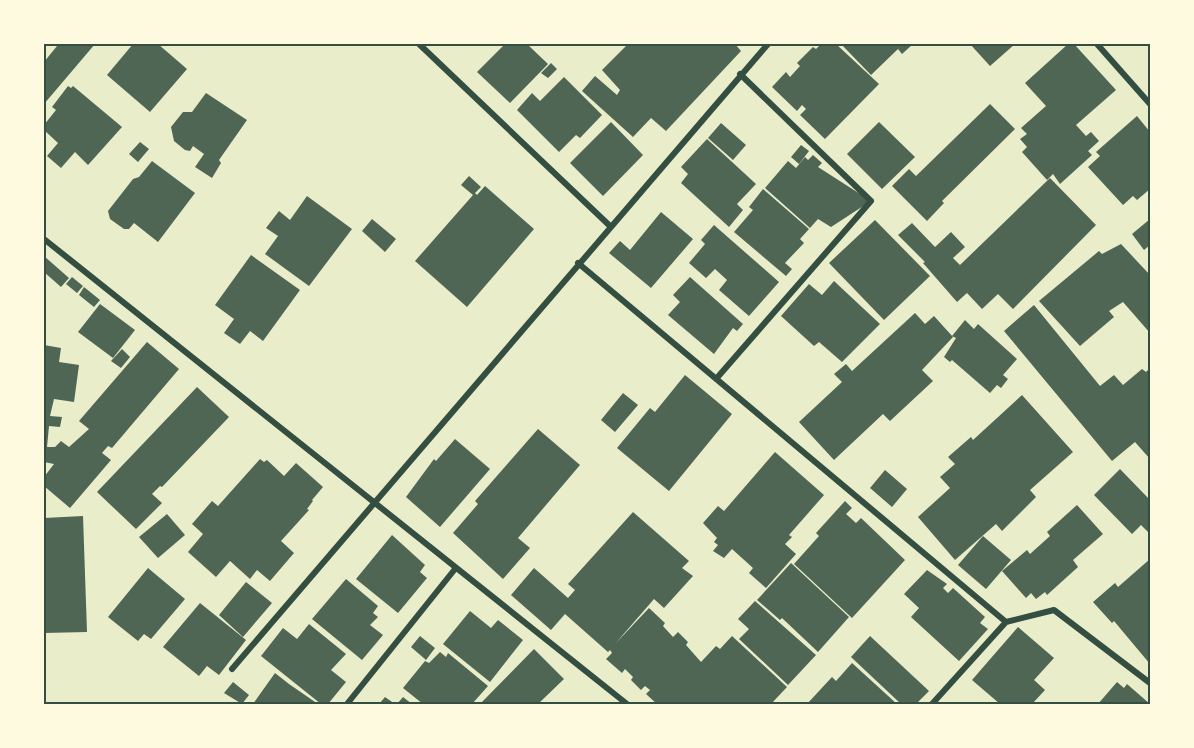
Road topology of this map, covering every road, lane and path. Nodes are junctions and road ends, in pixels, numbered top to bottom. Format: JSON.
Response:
{"nodes":[{"id":1,"x":419,"y":44,"type":"edge"},
{"id":2,"x":768,"y":44,"type":"edge"},
{"id":3,"x":1097,"y":44,"type":"edge"},
{"id":4,"x":741,"y":74,"type":"junction"},
{"id":5,"x":1150,"y":104,"type":"edge"},
{"id":6,"x":610,"y":226,"type":"junction"},
{"id":7,"x":44,"y":239,"type":"edge"},
{"id":8,"x":578,"y":263,"type":"junction"},
{"id":9,"x":716,"y":379,"type":"junction"},
{"id":10,"x":374,"y":503,"type":"junction"},
{"id":11,"x":455,"y":568,"type":"junction"},
{"id":12,"x":1006,"y":622,"type":"junction"},
{"id":13,"x":232,"y":669,"type":"dead end"},
{"id":14,"x":1150,"y":683,"type":"edge"},
{"id":15,"x":347,"y":705,"type":"edge"},
{"id":16,"x":627,"y":705,"type":"edge"},
{"id":17,"x":932,"y":705,"type":"edge"}],
"edges":[{"from":1,"to":6,"type":"street"},
{"from":2,"to":4,"type":"street"},
{"from":3,"to":5,"type":"street"},
{"from":4,"to":6,"type":"street"},
{"from":4,"to":9,"type":"street"},
{"from":6,"to":8,"type":"street"},
{"from":7,"to":10,"type":"street"},
{"from":8,"to":9,"type":"street"},
{"from":8,"to":10,"type":"street"},
{"from":9,"to":12,"type":"street"},
{"from":10,"to":11,"type":"street"},
{"from":10,"to":13,"type":"street"},
{"from":11,"to":15,"type":"street"},
{"from":11,"to":16,"type":"street"},
{"from":12,"to":14,"type":"street"},
{"from":12,"to":17,"type":"street"}]}
